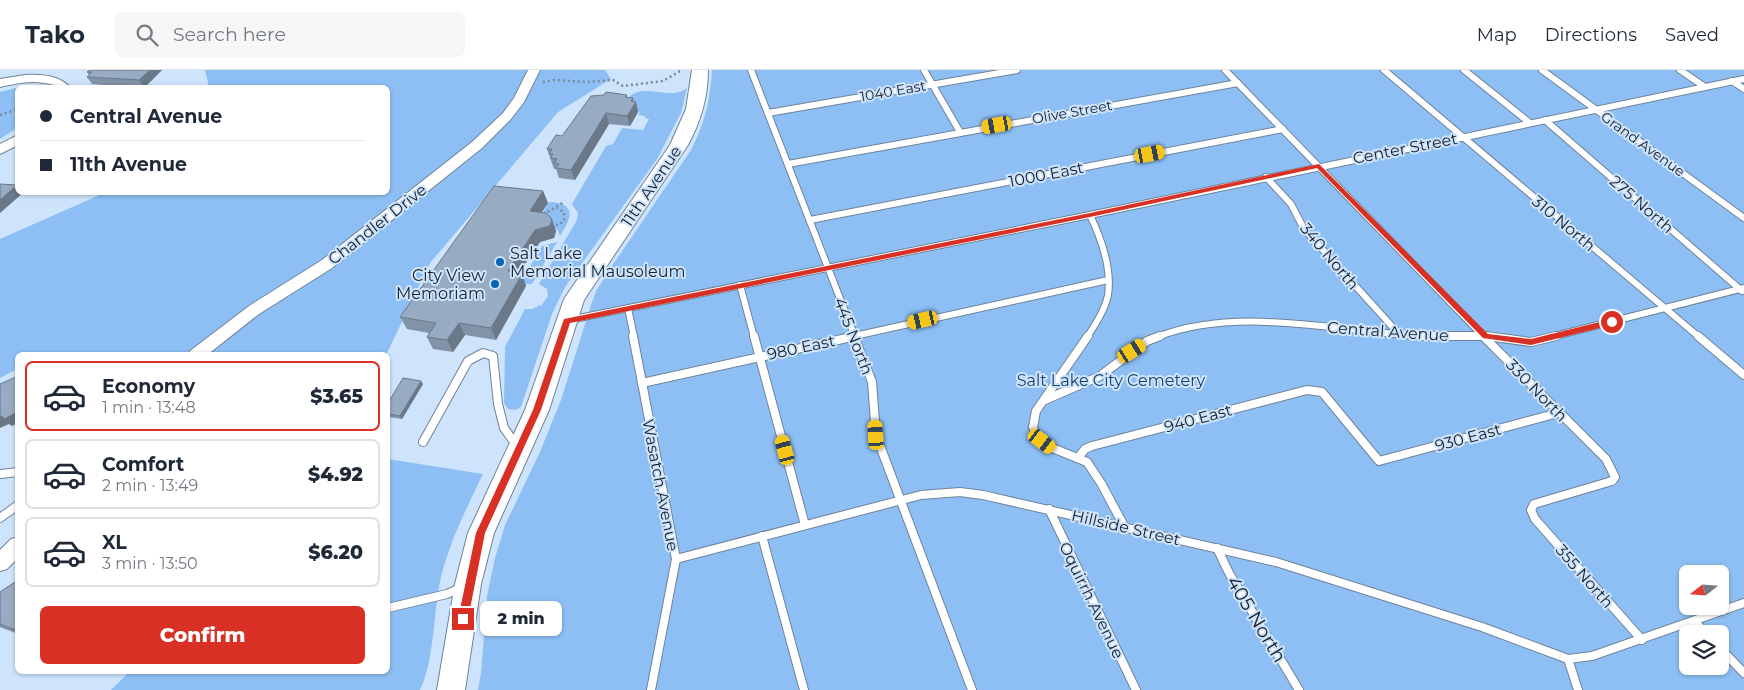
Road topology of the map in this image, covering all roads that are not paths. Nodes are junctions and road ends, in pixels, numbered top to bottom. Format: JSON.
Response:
{"nodes":[{"id":1,"x":534,"y":70,"type":"edge"},
{"id":2,"x":700,"y":70,"type":"edge"},
{"id":3,"x":751,"y":70,"type":"edge"},
{"id":4,"x":924,"y":70,"type":"edge"},
{"id":5,"x":1018,"y":70,"type":"edge"},
{"id":6,"x":1225,"y":70,"type":"edge"},
{"id":7,"x":1384,"y":70,"type":"edge"},
{"id":8,"x":1464,"y":70,"type":"edge"},
{"id":9,"x":1542,"y":70,"type":"edge"},
{"id":10,"x":1680,"y":70,"type":"edge"},
{"id":11,"x":1744,"y":79,"type":"edge"},
{"id":12,"x":1732,"y":82,"type":"junction"},
{"id":13,"x":0,"y":83,"type":"edge"},
{"id":14,"x":1238,"y":83,"type":"junction"},
{"id":15,"x":932,"y":84,"type":"junction"},
{"id":16,"x":62,"y":85,"type":"edge"},
{"id":17,"x":1705,"y":87,"type":"junction"},
{"id":18,"x":1744,"y":90,"type":"edge"},
{"id":19,"x":1596,"y":109,"type":"junction"},
{"id":20,"x":768,"y":113,"type":"junction"},
{"id":21,"x":1545,"y":120,"type":"junction"},
{"id":22,"x":1530,"y":123,"type":"junction"},
{"id":23,"x":1283,"y":129,"type":"junction"},
{"id":24,"x":960,"y":132,"type":"junction"},
{"id":25,"x":1462,"y":137,"type":"junction"},
{"id":26,"x":15,"y":141,"type":"edge"},
{"id":27,"x":0,"y":150,"type":"edge"},
{"id":28,"x":788,"y":164,"type":"junction"},
{"id":29,"x":1319,"y":166,"type":"junction"},
{"id":30,"x":1266,"y":177,"type":"junction"},
{"id":31,"x":1090,"y":215,"type":"junction"},
{"id":32,"x":1744,"y":218,"type":"edge"},
{"id":33,"x":810,"y":220,"type":"junction"},
{"id":34,"x":828,"y":267,"type":"junction"},
{"id":35,"x":1108,"y":280,"type":"junction"},
{"id":36,"x":740,"y":285,"type":"junction"},
{"id":37,"x":1743,"y":290,"type":"edge"},
{"id":38,"x":628,"y":308,"type":"junction"},
{"id":39,"x":1665,"y":308,"type":"junction"},
{"id":40,"x":567,"y":321,"type":"junction"},
{"id":41,"x":1398,"y":333,"type":"junction"},
{"id":42,"x":854,"y":336,"type":"junction"},
{"id":43,"x":1486,"y":336,"type":"junction"},
{"id":44,"x":200,"y":352,"type":"edge"},
{"id":45,"x":759,"y":356,"type":"junction"},
{"id":46,"x":1744,"y":375,"type":"edge"},
{"id":47,"x":642,"y":383,"type":"junction"},
{"id":48,"x":1045,"y":400,"type":"junction"},
{"id":49,"x":1558,"y":413,"type":"junction"},
{"id":50,"x":423,"y":442,"type":"dead end"},
{"id":51,"x":519,"y":449,"type":"junction"},
{"id":52,"x":1078,"y":458,"type":"junction"},
{"id":53,"x":1379,"y":461,"type":"joint"},
{"id":54,"x":15,"y":472,"type":"edge"},
{"id":55,"x":0,"y":474,"type":"edge"},
{"id":56,"x":901,"y":500,"type":"junction"},
{"id":57,"x":15,"y":507,"type":"edge"},
{"id":58,"x":1049,"y":509,"type":"junction"},
{"id":59,"x":1531,"y":510,"type":"joint"},
{"id":60,"x":0,"y":518,"type":"edge"},
{"id":61,"x":805,"y":525,"type":"junction"},
{"id":62,"x":1124,"y":526,"type":"junction"},
{"id":63,"x":762,"y":536,"type":"junction"},
{"id":64,"x":15,"y":548,"type":"edge"},
{"id":65,"x":1217,"y":548,"type":"junction"},
{"id":66,"x":676,"y":558,"type":"junction"},
{"id":67,"x":0,"y":563,"type":"edge"},
{"id":68,"x":468,"y":584,"type":"junction"},
{"id":69,"x":1744,"y":603,"type":"edge"},
{"id":70,"x":390,"y":608,"type":"edge"},
{"id":71,"x":1694,"y":621,"type":"junction"},
{"id":72,"x":1698,"y":625,"type":"edge"},
{"id":73,"x":1642,"y":640,"type":"junction"},
{"id":74,"x":1729,"y":657,"type":"edge"},
{"id":75,"x":1568,"y":659,"type":"junction"},
{"id":76,"x":1744,"y":673,"type":"edge"},
{"id":77,"x":451,"y":690,"type":"edge"},
{"id":78,"x":651,"y":690,"type":"edge"},
{"id":79,"x":804,"y":690,"type":"edge"},
{"id":80,"x":972,"y":690,"type":"edge"},
{"id":81,"x":1136,"y":690,"type":"edge"},
{"id":82,"x":1300,"y":690,"type":"edge"},
{"id":83,"x":1578,"y":690,"type":"edge"}],
"edges":[{"from":1,"to":44,"type":"street","name":"Chandler Drive"},
{"from":2,"to":40,"type":"street","name":"11th Avenue"},
{"from":3,"to":20,"type":"lane","name":"445 North"},
{"from":4,"to":15,"type":"lane"},
{"from":5,"to":15,"type":"lane","name":"1040 East"},
{"from":6,"to":14,"type":"lane","name":"330 North"},
{"from":7,"to":25,"type":"lane","name":"310 North"},
{"from":8,"to":22,"type":"lane"},
{"from":9,"to":19,"type":"lane","name":"Grand Avenue"},
{"from":10,"to":17,"type":"lane"},
{"from":11,"to":12,"type":"lane","name":"Center Street"},
{"from":12,"to":17,"type":"lane","name":"Center Street"},
{"from":12,"to":18,"type":"lane"},
{"from":13,"to":16,"type":"street"},
{"from":14,"to":23,"type":"lane","name":"330 North"},
{"from":14,"to":24,"type":"lane","name":"Olive Street"},
{"from":15,"to":20,"type":"lane","name":"1040 East"},
{"from":15,"to":24,"type":"lane"},
{"from":17,"to":19,"type":"lane","name":"Center Street"},
{"from":19,"to":21,"type":"lane","name":"Center Street"},
{"from":19,"to":32,"type":"lane","name":"Grand Avenue"},
{"from":20,"to":28,"type":"lane","name":"445 North"},
{"from":21,"to":22,"type":"lane","name":"Center Street"},
{"from":21,"to":37,"type":"lane","name":"275 North"},
{"from":22,"to":25,"type":"lane","name":"Center Street"},
{"from":23,"to":29,"type":"lane","name":"330 North"},
{"from":23,"to":33,"type":"lane","name":"1000 East"},
{"from":24,"to":28,"type":"lane","name":"Olive Street"},
{"from":25,"to":29,"type":"lane","name":"Center Street"},
{"from":25,"to":39,"type":"lane","name":"310 North"},
{"from":26,"to":27,"type":"street"},
{"from":28,"to":33,"type":"lane","name":"445 North"},
{"from":29,"to":30,"type":"lane","name":"Center Street"},
{"from":29,"to":43,"type":"lane","name":"330 North"},
{"from":30,"to":31,"type":"lane","name":"Center Street"},
{"from":30,"to":41,"type":"lane","name":"340 North"},
{"from":31,"to":34,"type":"lane","name":"Center Street"},
{"from":31,"to":35,"type":"lane"},
{"from":33,"to":34,"type":"lane","name":"445 North"},
{"from":34,"to":36,"type":"lane","name":"Center Street"},
{"from":34,"to":42,"type":"lane","name":"445 North"},
{"from":35,"to":42,"type":"lane","name":"980 East"},
{"from":35,"to":48,"type":"lane"},
{"from":36,"to":38,"type":"lane","name":"Center Street"},
{"from":36,"to":45,"type":"lane"},
{"from":37,"to":39,"type":"lane","name":"Central Avenue"},
{"from":38,"to":40,"type":"lane","name":"Center Street"},
{"from":38,"to":47,"type":"lane","name":"Wasatch Avenue"},
{"from":39,"to":43,"type":"lane","name":"Central Avenue"},
{"from":39,"to":46,"type":"lane","name":"310 North"},
{"from":40,"to":51,"type":"street","name":"11th Avenue"},
{"from":41,"to":43,"type":"lane","name":"Central Avenue"},
{"from":41,"to":48,"type":"lane","name":"Central Avenue"},
{"from":42,"to":45,"type":"lane","name":"980 East"},
{"from":42,"to":56,"type":"lane","name":"445 North"},
{"from":43,"to":49,"type":"lane","name":"330 North"},
{"from":45,"to":47,"type":"lane","name":"980 East"},
{"from":45,"to":61,"type":"lane"},
{"from":47,"to":66,"type":"lane","name":"Wasatch Avenue"},
{"from":48,"to":52,"type":"lane"},
{"from":49,"to":53,"type":"lane","name":"930 East"},
{"from":49,"to":59,"type":"lane","name":"330 North"},
{"from":50,"to":51,"type":"lane"},
{"from":51,"to":68,"type":"street","name":"11th Avenue"},
{"from":52,"to":53,"type":"lane","name":"940 East"},
{"from":52,"to":62,"type":"lane"},
{"from":54,"to":55,"type":"lane"},
{"from":56,"to":58,"type":"lane","name":"Hillside Street"},
{"from":56,"to":61,"type":"lane","name":"Hillside Street"},
{"from":56,"to":80,"type":"lane","name":"445 North"},
{"from":57,"to":60,"type":"lane"},
{"from":58,"to":62,"type":"lane","name":"Hillside Street"},
{"from":58,"to":81,"type":"lane","name":"Oquirrh Avenue"},
{"from":59,"to":73,"type":"lane","name":"355 North"},
{"from":61,"to":63,"type":"lane","name":"Hillside Street"},
{"from":62,"to":65,"type":"lane","name":"Hillside Street"},
{"from":63,"to":66,"type":"lane","name":"Hillside Street"},
{"from":63,"to":79,"type":"lane"},
{"from":64,"to":67,"type":"street"},
{"from":65,"to":75,"type":"lane","name":"Hillside Street"},
{"from":65,"to":82,"type":"lane","name":"405 North"},
{"from":66,"to":78,"type":"lane","name":"Wasatch Avenue"},
{"from":68,"to":70,"type":"lane"},
{"from":68,"to":77,"type":"street","name":"11th Avenue"},
{"from":69,"to":71,"type":"lane"},
{"from":71,"to":72,"type":"lane"},
{"from":71,"to":73,"type":"lane"},
{"from":73,"to":75,"type":"lane"},
{"from":74,"to":76,"type":"lane"},
{"from":75,"to":83,"type":"lane"}]}
